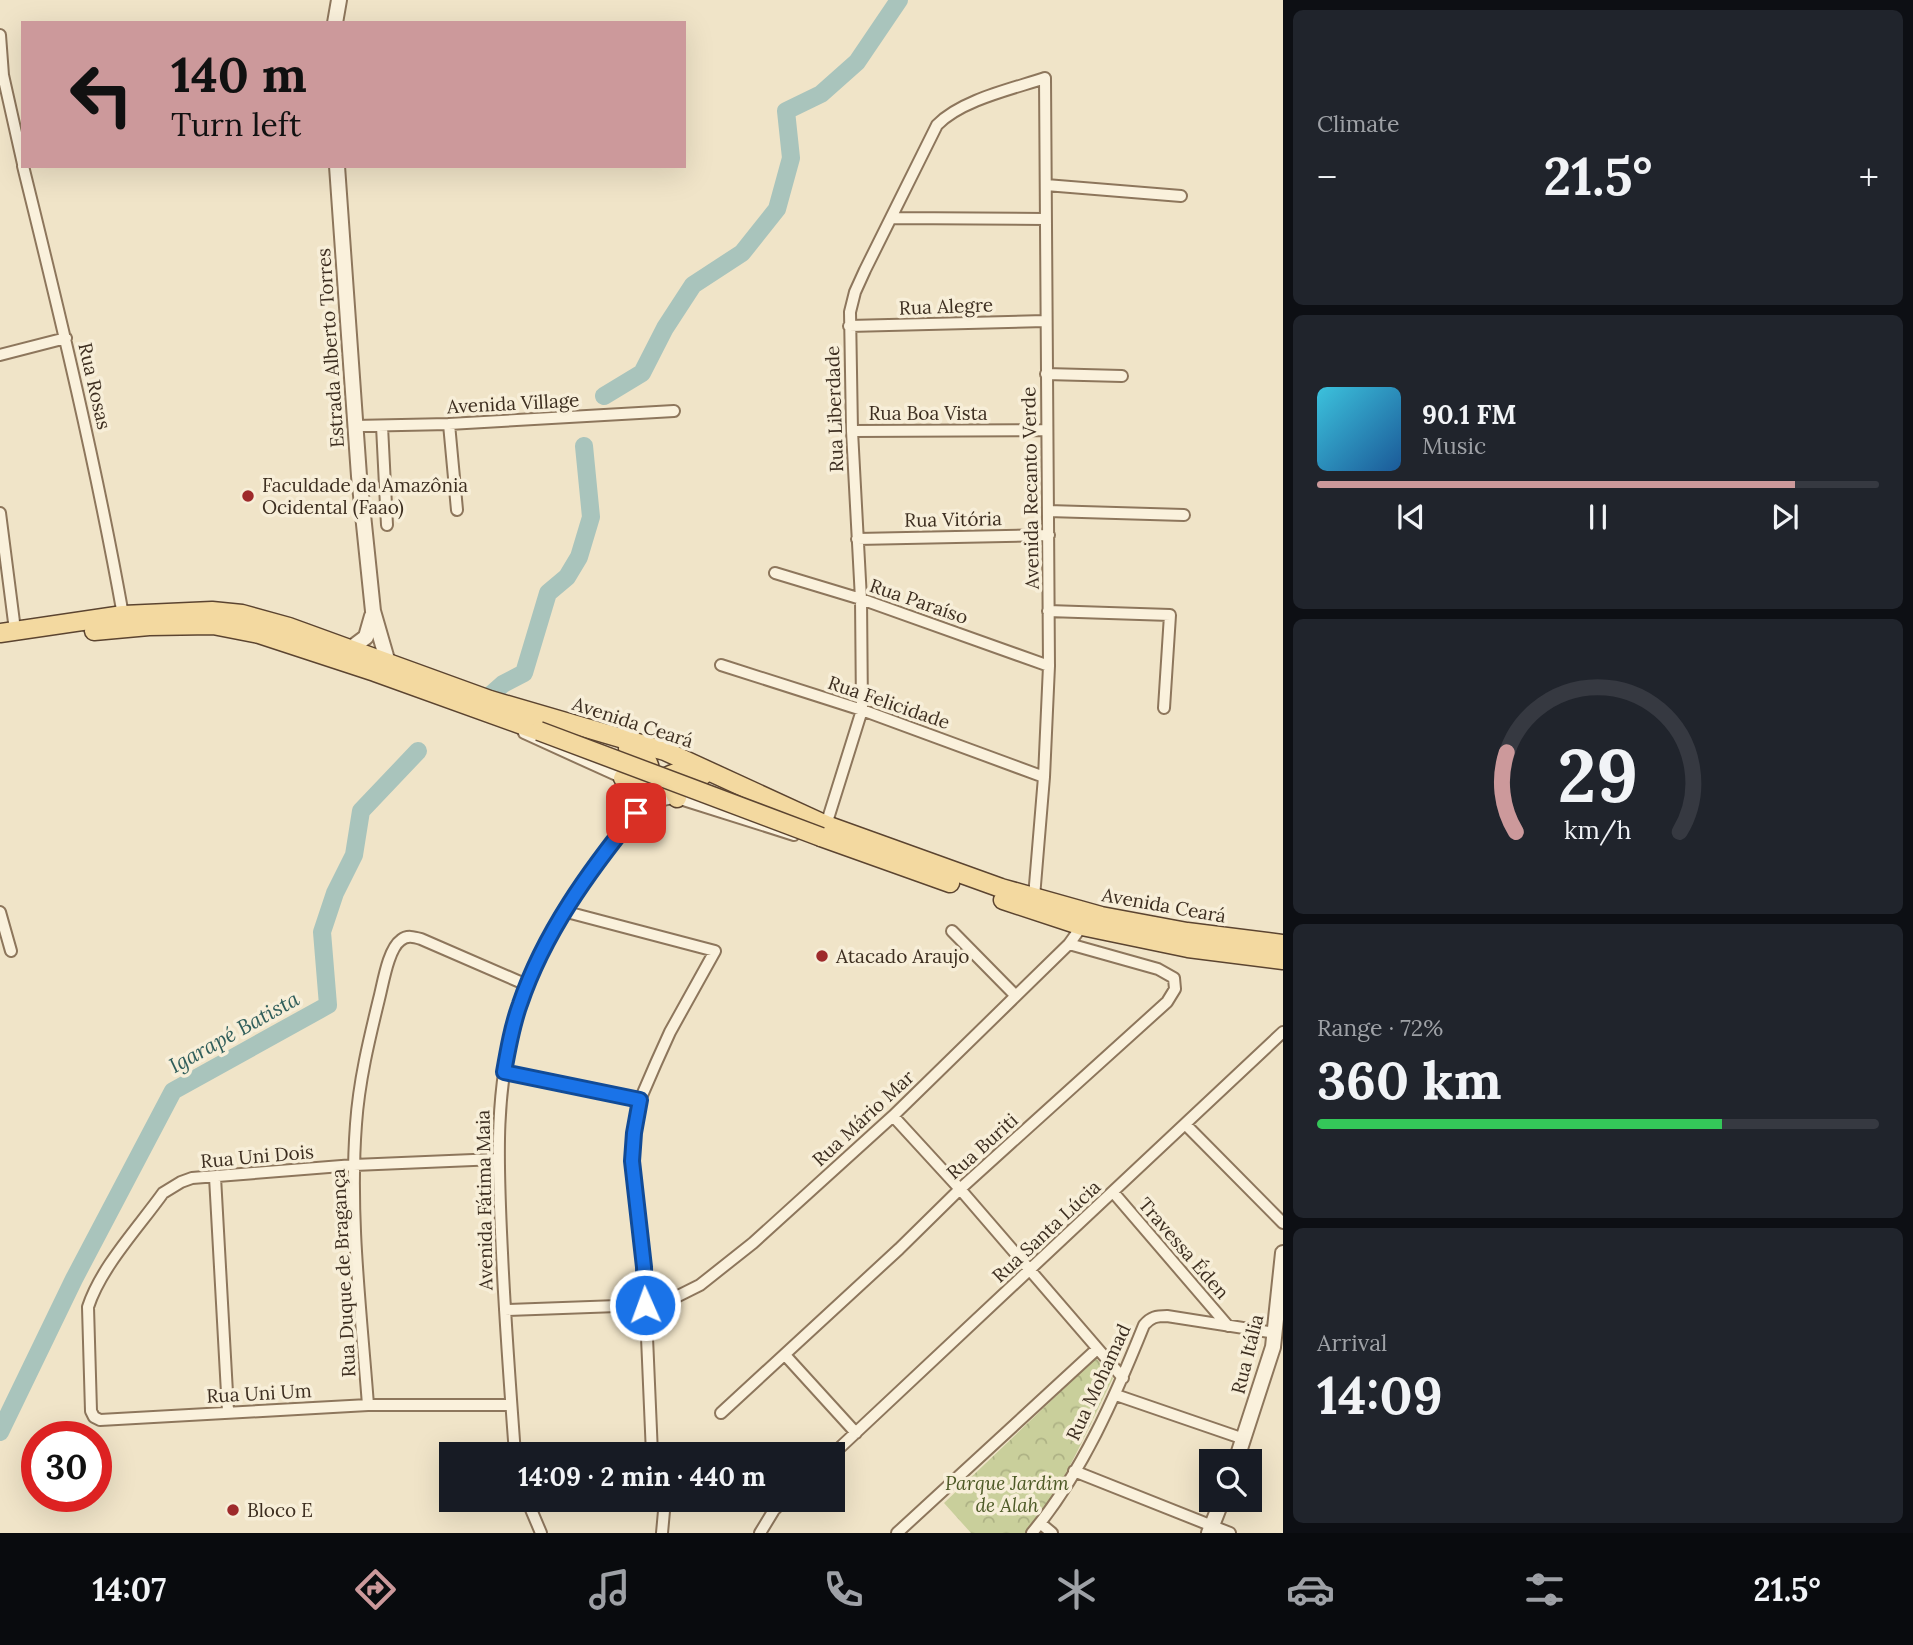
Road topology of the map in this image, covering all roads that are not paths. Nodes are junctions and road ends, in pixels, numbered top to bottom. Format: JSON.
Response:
{"nodes":[{"id":1,"x":339,"y":0,"type":"edge"},
{"id":2,"x":335,"y":21,"type":"edge"},
{"id":3,"x":0,"y":35,"type":"edge"},
{"id":4,"x":1045,"y":78,"type":"joint"},
{"id":5,"x":21,"y":156,"type":"edge"},
{"id":6,"x":24,"y":168,"type":"edge"},
{"id":7,"x":337,"y":168,"type":"edge"},
{"id":8,"x":1046,"y":185,"type":"junction"},
{"id":9,"x":1181,"y":196,"type":"dead end"},
{"id":10,"x":892,"y":218,"type":"junction"},
{"id":11,"x":1045,"y":219,"type":"junction"},
{"id":12,"x":1045,"y":321,"type":"junction"},
{"id":13,"x":849,"y":326,"type":"junction"},
{"id":14,"x":66,"y":338,"type":"junction"},
{"id":15,"x":0,"y":355,"type":"edge"},
{"id":16,"x":1046,"y":374,"type":"junction"},
{"id":17,"x":1122,"y":376,"type":"dead end"},
{"id":18,"x":674,"y":411,"type":"dead end"},
{"id":19,"x":449,"y":425,"type":"junction"},
{"id":20,"x":354,"y":426,"type":"junction"},
{"id":21,"x":382,"y":426,"type":"junction"},
{"id":22,"x":1046,"y":430,"type":"junction"},
{"id":23,"x":852,"y":431,"type":"junction"},
{"id":24,"x":457,"y":510,"type":"dead end"},
{"id":25,"x":1048,"y":512,"type":"junction"},
{"id":26,"x":0,"y":513,"type":"edge"},
{"id":27,"x":1184,"y":515,"type":"dead end"},
{"id":28,"x":387,"y":525,"type":"dead end"},
{"id":29,"x":1049,"y":534,"type":"junction"},
{"id":30,"x":857,"y":539,"type":"junction"},
{"id":31,"x":775,"y":573,"type":"dead end"},
{"id":32,"x":861,"y":599,"type":"junction"},
{"id":33,"x":373,"y":611,"type":"junction"},
{"id":34,"x":1048,"y":611,"type":"junction"},
{"id":35,"x":123,"y":615,"type":"junction"},
{"id":36,"x":7,"y":631,"type":"edge"},
{"id":37,"x":0,"y":643,"type":"edge"},
{"id":38,"x":350,"y":649,"type":"junction"},
{"id":39,"x":388,"y":663,"type":"junction"},
{"id":40,"x":721,"y":665,"type":"dead end"},
{"id":41,"x":1049,"y":666,"type":"junction"},
{"id":42,"x":1164,"y":708,"type":"dead end"},
{"id":43,"x":862,"y":710,"type":"junction"},
{"id":44,"x":495,"y":715,"type":"junction"},
{"id":45,"x":580,"y":728,"type":"junction"},
{"id":46,"x":680,"y":771,"type":"junction"},
{"id":47,"x":1044,"y":777,"type":"junction"},
{"id":48,"x":624,"y":778,"type":"junction"},
{"id":49,"x":737,"y":785,"type":"junction"},
{"id":50,"x":677,"y":798,"type":"junction"},
{"id":51,"x":636,"y":813,"type":"junction"},
{"id":52,"x":825,"y":834,"type":"junction"},
{"id":53,"x":1034,"y":897,"type":"junction"},
{"id":54,"x":563,"y":911,"type":"junction"},
{"id":55,"x":0,"y":912,"type":"edge"},
{"id":56,"x":1082,"y":926,"type":"junction"},
{"id":57,"x":951,"y":931,"type":"dead end"},
{"id":58,"x":1069,"y":944,"type":"junction"},
{"id":59,"x":1283,"y":944,"type":"edge"},
{"id":60,"x":11,"y":951,"type":"dead end"},
{"id":61,"x":1283,"y":960,"type":"edge"},
{"id":62,"x":527,"y":985,"type":"junction"},
{"id":63,"x":1016,"y":995,"type":"junction"},
{"id":64,"x":1283,"y":1032,"type":"edge"},
{"id":65,"x":504,"y":1072,"type":"junction"},
{"id":66,"x":640,"y":1100,"type":"junction"},
{"id":67,"x":893,"y":1116,"type":"junction"},
{"id":68,"x":1186,"y":1125,"type":"junction"},
{"id":69,"x":497,"y":1159,"type":"junction"},
{"id":70,"x":354,"y":1166,"type":"junction"},
{"id":71,"x":215,"y":1177,"type":"junction"},
{"id":72,"x":960,"y":1189,"type":"junction"},
{"id":73,"x":1113,"y":1192,"type":"junction"},
{"id":74,"x":1283,"y":1223,"type":"edge"},
{"id":75,"x":1283,"y":1253,"type":"edge"},
{"id":76,"x":1031,"y":1270,"type":"junction"},
{"id":77,"x":645,"y":1305,"type":"junction"},
{"id":78,"x":505,"y":1310,"type":"junction"},
{"id":79,"x":1228,"y":1326,"type":"junction"},
{"id":80,"x":1275,"y":1333,"type":"junction"},
{"id":81,"x":1097,"y":1349,"type":"junction"},
{"id":82,"x":785,"y":1355,"type":"junction"},
{"id":83,"x":1123,"y":1377,"type":"junction"},
{"id":84,"x":1116,"y":1395,"type":"junction"},
{"id":85,"x":368,"y":1405,"type":"junction"},
{"id":86,"x":511,"y":1405,"type":"junction"},
{"id":87,"x":228,"y":1412,"type":"junction"},
{"id":88,"x":721,"y":1413,"type":"dead end"},
{"id":89,"x":94,"y":1417,"type":"joint"},
{"id":90,"x":856,"y":1433,"type":"junction"},
{"id":91,"x":1244,"y":1439,"type":"junction"},
{"id":92,"x":514,"y":1442,"type":"edge"},
{"id":93,"x":651,"y":1442,"type":"edge"},
{"id":94,"x":845,"y":1443,"type":"edge"},
{"id":95,"x":1240,"y":1449,"type":"edge"},
{"id":96,"x":1074,"y":1471,"type":"junction"},
{"id":97,"x":532,"y":1512,"type":"edge"},
{"id":98,"x":664,"y":1512,"type":"edge"},
{"id":99,"x":773,"y":1512,"type":"edge"},
{"id":100,"x":1218,"y":1512,"type":"edge"},
{"id":101,"x":1040,"y":1523,"type":"junction"},
{"id":102,"x":1211,"y":1530,"type":"edge"},
{"id":103,"x":541,"y":1533,"type":"edge"},
{"id":104,"x":662,"y":1533,"type":"edge"},
{"id":105,"x":760,"y":1533,"type":"edge"},
{"id":106,"x":897,"y":1533,"type":"edge"},
{"id":107,"x":1032,"y":1533,"type":"edge"},
{"id":108,"x":1052,"y":1533,"type":"edge"},
{"id":109,"x":1230,"y":1533,"type":"edge"}],
"edges":[{"from":1,"to":2,"type":"street"},
{"from":3,"to":5,"type":"street","name":"Rua Rosas"},
{"from":4,"to":8,"type":"street","name":"Avenida Recanto Verde"},
{"from":4,"to":10,"type":"street","name":"Rua Liberdade"},
{"from":6,"to":14,"type":"street","name":"Rua Rosas"},
{"from":7,"to":20,"type":"street","name":"Estrada Alberto Torres"},
{"from":8,"to":9,"type":"street"},
{"from":8,"to":11,"type":"street","name":"Avenida Recanto Verde"},
{"from":10,"to":11,"type":"street"},
{"from":10,"to":13,"type":"street","name":"Rua Liberdade"},
{"from":11,"to":12,"type":"street","name":"Avenida Recanto Verde"},
{"from":12,"to":13,"type":"street","name":"Rua Alegre"},
{"from":12,"to":16,"type":"street","name":"Avenida Recanto Verde"},
{"from":13,"to":23,"type":"street","name":"Rua Liberdade"},
{"from":14,"to":15,"type":"street"},
{"from":14,"to":35,"type":"street","name":"Rua Rosas"},
{"from":16,"to":17,"type":"street"},
{"from":16,"to":22,"type":"street","name":"Avenida Recanto Verde"},
{"from":18,"to":19,"type":"street","name":"Avenida Village"},
{"from":19,"to":21,"type":"street","name":"Avenida Village"},
{"from":19,"to":24,"type":"street"},
{"from":20,"to":21,"type":"street","name":"Avenida Village"},
{"from":20,"to":33,"type":"street","name":"Estrada Alberto Torres"},
{"from":21,"to":28,"type":"street"},
{"from":22,"to":23,"type":"street","name":"Rua Boa Vista"},
{"from":22,"to":25,"type":"street","name":"Avenida Recanto Verde"},
{"from":23,"to":30,"type":"street","name":"Rua Liberdade"},
{"from":25,"to":27,"type":"street"},
{"from":25,"to":29,"type":"street","name":"Avenida Recanto Verde"},
{"from":26,"to":36,"type":"street"},
{"from":29,"to":30,"type":"street","name":"Rua Vitória"},
{"from":29,"to":34,"type":"street","name":"Avenida Recanto Verde"},
{"from":30,"to":32,"type":"street","name":"Rua Liberdade"},
{"from":31,"to":32,"type":"street","name":"Rua Paraíso"},
{"from":32,"to":41,"type":"street","name":"Rua Paraíso"},
{"from":32,"to":43,"type":"street","name":"Rua Liberdade"},
{"from":33,"to":38,"type":"street","name":"Estrada Alberto Torres"},
{"from":33,"to":39,"type":"street","name":"Estrada Alberto Torres"},
{"from":34,"to":41,"type":"street","name":"Avenida Recanto Verde"},
{"from":34,"to":42,"type":"street"},
{"from":35,"to":36,"type":"main road","name":"Avenida Ceará"},
{"from":35,"to":38,"type":"main road","name":"Avenida Ceará"},
{"from":37,"to":44,"type":"main road","name":"Avenida Ceará"},
{"from":38,"to":39,"type":"main road","name":"Avenida Ceará"},
{"from":39,"to":45,"type":"main road","name":"Avenida Ceará"},
{"from":40,"to":43,"type":"street","name":"Rua Felicidade"},
{"from":41,"to":47,"type":"street","name":"Avenida Recanto Verde"},
{"from":43,"to":47,"type":"street","name":"Rua Felicidade"},
{"from":43,"to":52,"type":"street","name":"Rua Liberdade"},
{"from":44,"to":48,"type":"street","name":"Avenida Ceará"},
{"from":44,"to":52,"type":"main road","name":"Avenida Ceará","bridge":true},
{"from":45,"to":48,"type":"main road"},
{"from":45,"to":49,"type":"main road","name":"Avenida Ceará"},
{"from":46,"to":49,"type":"main road"},
{"from":46,"to":50,"type":"main road"},
{"from":46,"to":51,"type":"main road"},
{"from":47,"to":53,"type":"street","name":"Avenida Recanto Verde"},
{"from":48,"to":51,"type":"street"},
{"from":49,"to":52,"type":"main road","name":"Avenida Ceará"},
{"from":50,"to":51,"type":"street"},
{"from":50,"to":52,"type":"street","name":"Avenida Ceará"},
{"from":51,"to":54,"type":"street","name":"Avenida Fátima Maia"},
{"from":52,"to":53,"type":"main road","name":"Avenida Ceará"},
{"from":52,"to":56,"type":"main road","name":"Avenida Ceará"},
{"from":53,"to":59,"type":"main road","name":"Avenida Ceará"},
{"from":54,"to":62,"type":"street","name":"Avenida Fátima Maia"},
{"from":54,"to":66,"type":"street"},
{"from":55,"to":60,"type":"street"},
{"from":56,"to":58,"type":"street","name":"Rua Mário Mar"},
{"from":56,"to":61,"type":"main road","name":"Avenida Ceará"},
{"from":57,"to":63,"type":"street"},
{"from":58,"to":63,"type":"street","name":"Rua Mário Mar"},
{"from":58,"to":72,"type":"street","name":"Rua Buriti"},
{"from":62,"to":65,"type":"street","name":"Avenida Fátima Maia"},
{"from":62,"to":70,"type":"street","name":"Rua Duque de Bragança"},
{"from":63,"to":67,"type":"street","name":"Rua Mário Mar"},
{"from":64,"to":68,"type":"street","name":"Rua Santa Lúcia"},
{"from":65,"to":66,"type":"street"},
{"from":65,"to":69,"type":"street","name":"Avenida Fátima Maia"},
{"from":66,"to":77,"type":"street"},
{"from":67,"to":72,"type":"street"},
{"from":67,"to":77,"type":"street","name":"Rua Mário Mar"},
{"from":68,"to":73,"type":"street","name":"Rua Santa Lúcia"},
{"from":68,"to":74,"type":"street"},
{"from":69,"to":70,"type":"street","name":"Rua Uni Dois"},
{"from":69,"to":78,"type":"street","name":"Avenida Fátima Maia"},
{"from":70,"to":71,"type":"street","name":"Rua Uni Dois"},
{"from":70,"to":85,"type":"street","name":"Rua Duque de Bragança"},
{"from":71,"to":87,"type":"street"},
{"from":71,"to":89,"type":"street","name":"Rua Uni Dois"},
{"from":72,"to":76,"type":"street"},
{"from":72,"to":82,"type":"street","name":"Rua Buriti"},
{"from":73,"to":76,"type":"street","name":"Rua Santa Lúcia"},
{"from":73,"to":79,"type":"street","name":"Travessa Éden"},
{"from":75,"to":80,"type":"street","name":"Rua Itália"},
{"from":76,"to":81,"type":"street"},
{"from":76,"to":90,"type":"street","name":"Rua Santa Lúcia"},
{"from":77,"to":78,"type":"street"},
{"from":77,"to":93,"type":"street"},
{"from":78,"to":86,"type":"street","name":"Avenida Fátima Maia"},
{"from":79,"to":80,"type":"street","name":"Rua Mohamad"},
{"from":79,"to":83,"type":"street","name":"Rua Mohamad"},
{"from":80,"to":91,"type":"street","name":"Rua Itália"},
{"from":81,"to":83,"type":"street"},
{"from":81,"to":106,"type":"street"},
{"from":82,"to":88,"type":"street","name":"Rua Buriti"},
{"from":82,"to":90,"type":"street"},
{"from":83,"to":84,"type":"street","name":"Rua Mohamad"},
{"from":84,"to":91,"type":"street"},
{"from":84,"to":96,"type":"street","name":"Rua Mohamad"},
{"from":85,"to":86,"type":"street","name":"Rua Uni Um"},
{"from":85,"to":87,"type":"street","name":"Rua Uni Um"},
{"from":86,"to":92,"type":"street","name":"Avenida Fátima Maia"},
{"from":87,"to":89,"type":"street","name":"Rua Uni Um"},
{"from":90,"to":94,"type":"street","name":"Rua Santa Lúcia"},
{"from":91,"to":95,"type":"street","name":"Rua Itália"},
{"from":96,"to":101,"type":"street","name":"Rua Mohamad"},
{"from":96,"to":102,"type":"street"},
{"from":97,"to":103,"type":"street"},
{"from":98,"to":104,"type":"street"},
{"from":99,"to":105,"type":"street"},
{"from":100,"to":102,"type":"street"},
{"from":101,"to":107,"type":"street","name":"Rua Mohamad"},
{"from":101,"to":108,"type":"street"},
{"from":102,"to":109,"type":"street"}]}
